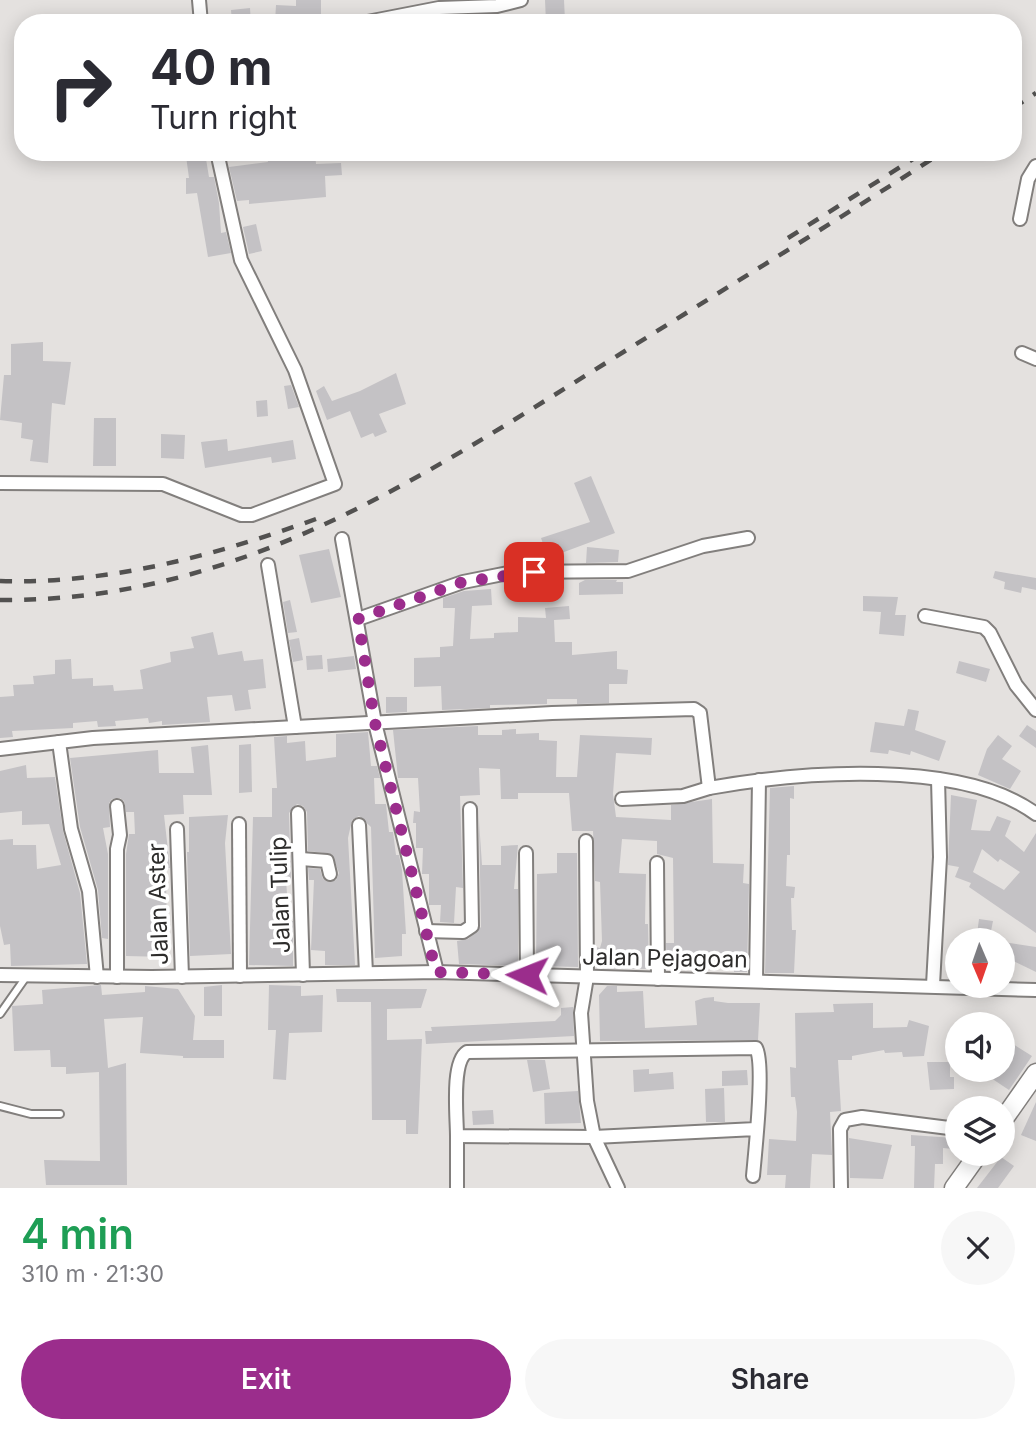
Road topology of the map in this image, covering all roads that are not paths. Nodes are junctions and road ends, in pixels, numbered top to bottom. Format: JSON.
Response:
{"nodes":[{"id":1,"x":521,"y":0,"type":"edge"},
{"id":2,"x":408,"y":14,"type":"edge"},
{"id":3,"x":219,"y":161,"type":"edge"},
{"id":4,"x":1036,"y":166,"type":"edge"},
{"id":5,"x":1020,"y":219,"type":"dead end"},
{"id":6,"x":1023,"y":353,"type":"dead end"},
{"id":7,"x":1036,"y":359,"type":"edge"},
{"id":8,"x":0,"y":483,"type":"edge"},
{"id":9,"x":342,"y":538,"type":"dead end"},
{"id":10,"x":748,"y":538,"type":"dead end"},
{"id":11,"x":268,"y":565,"type":"dead end"},
{"id":12,"x":925,"y":616,"type":"dead end"},
{"id":13,"x":358,"y":619,"type":"junction"},
{"id":14,"x":1036,"y":710,"type":"edge"},
{"id":15,"x":375,"y":723,"type":"junction"},
{"id":16,"x":295,"y":727,"type":"junction"},
{"id":17,"x":59,"y":742,"type":"junction"},
{"id":18,"x":0,"y":749,"type":"edge"},
{"id":19,"x":937,"y":779,"type":"junction"},
{"id":20,"x":759,"y":780,"type":"junction"},
{"id":21,"x":709,"y":788,"type":"junction"},
{"id":22,"x":622,"y":799,"type":"dead end"},
{"id":23,"x":117,"y":806,"type":"dead end"},
{"id":24,"x":470,"y":809,"type":"dead end"},
{"id":25,"x":298,"y":813,"type":"dead end"},
{"id":26,"x":1036,"y":814,"type":"edge"},
{"id":27,"x":239,"y":824,"type":"dead end"},
{"id":28,"x":359,"y":825,"type":"dead end"},
{"id":29,"x":177,"y":829,"type":"dead end"},
{"id":30,"x":586,"y":841,"type":"dead end"},
{"id":31,"x":526,"y":853,"type":"dead end"},
{"id":32,"x":301,"y":859,"type":"junction"},
{"id":33,"x":657,"y":863,"type":"dead end"},
{"id":34,"x":330,"y":874,"type":"dead end"},
{"id":35,"x":426,"y":931,"type":"junction"},
{"id":36,"x":436,"y":972,"type":"junction"},
{"id":37,"x":366,"y":973,"type":"junction"},
{"id":38,"x":0,"y":975,"type":"edge"},
{"id":39,"x":303,"y":975,"type":"junction"},
{"id":40,"x":527,"y":975,"type":"junction"},
{"id":41,"x":240,"y":976,"type":"junction"},
{"id":42,"x":26,"y":977,"type":"junction"},
{"id":43,"x":97,"y":977,"type":"junction"},
{"id":44,"x":117,"y":977,"type":"junction"},
{"id":45,"x":182,"y":977,"type":"junction"},
{"id":46,"x":587,"y":977,"type":"junction"},
{"id":47,"x":658,"y":979,"type":"junction"},
{"id":48,"x":756,"y":981,"type":"junction"},
{"id":49,"x":933,"y":985,"type":"junction"},
{"id":50,"x":1036,"y":990,"type":"edge"},
{"id":51,"x":0,"y":1014,"type":"edge"},
{"id":52,"x":583,"y":1049,"type":"junction"},
{"id":53,"x":1036,"y":1073,"type":"edge"},
{"id":54,"x":1015,"y":1102,"type":"edge"},
{"id":55,"x":0,"y":1106,"type":"edge"},
{"id":56,"x":60,"y":1114,"type":"dead end"},
{"id":57,"x":945,"y":1127,"type":"edge"},
{"id":58,"x":756,"y":1129,"type":"junction"},
{"id":59,"x":457,"y":1136,"type":"junction"},
{"id":60,"x":594,"y":1137,"type":"junction"},
{"id":61,"x":970,"y":1166,"type":"edge"},
{"id":62,"x":753,"y":1176,"type":"dead end"},
{"id":63,"x":457,"y":1188,"type":"edge"},
{"id":64,"x":618,"y":1188,"type":"edge"},
{"id":65,"x":841,"y":1188,"type":"edge"},
{"id":66,"x":954,"y":1188,"type":"edge"}],
"edges":[{"from":1,"to":2,"type":"street"},
{"from":3,"to":8,"type":"street"},
{"from":4,"to":5,"type":"street"},
{"from":6,"to":7,"type":"street"},
{"from":9,"to":13,"type":"street"},
{"from":10,"to":13,"type":"street"},
{"from":11,"to":16,"type":"street"},
{"from":12,"to":14,"type":"street"},
{"from":13,"to":15,"type":"street"},
{"from":15,"to":16,"type":"street"},
{"from":15,"to":21,"type":"street"},
{"from":15,"to":35,"type":"street"},
{"from":16,"to":17,"type":"street"},
{"from":17,"to":18,"type":"street"},
{"from":17,"to":43,"type":"street"},
{"from":19,"to":20,"type":"street"},
{"from":19,"to":26,"type":"street"},
{"from":19,"to":49,"type":"street"},
{"from":20,"to":21,"type":"street"},
{"from":20,"to":48,"type":"street"},
{"from":21,"to":22,"type":"street"},
{"from":23,"to":44,"type":"street"},
{"from":24,"to":35,"type":"street"},
{"from":25,"to":32,"type":"street","name":"Jalan Tulip"},
{"from":27,"to":41,"type":"street"},
{"from":28,"to":37,"type":"street"},
{"from":29,"to":45,"type":"street","name":"Jalan Aster"},
{"from":30,"to":46,"type":"street"},
{"from":31,"to":40,"type":"street"},
{"from":32,"to":34,"type":"street"},
{"from":32,"to":39,"type":"street","name":"Jalan Tulip"},
{"from":33,"to":47,"type":"street"},
{"from":35,"to":36,"type":"street"},
{"from":36,"to":37,"type":"street","name":"Jalan Pejagoan"},
{"from":36,"to":40,"type":"street","name":"Jalan Pejagoan"},
{"from":37,"to":39,"type":"street","name":"Jalan Pejagoan"},
{"from":38,"to":42,"type":"street","name":"Jalan Pejagoan"},
{"from":39,"to":41,"type":"street","name":"Jalan Pejagoan"},
{"from":40,"to":46,"type":"street","name":"Jalan Pejagoan"},
{"from":41,"to":45,"type":"street","name":"Jalan Pejagoan"},
{"from":42,"to":43,"type":"street","name":"Jalan Pejagoan"},
{"from":42,"to":51,"type":"lane"},
{"from":43,"to":44,"type":"street","name":"Jalan Pejagoan"},
{"from":44,"to":45,"type":"street","name":"Jalan Pejagoan"},
{"from":46,"to":47,"type":"street","name":"Jalan Pejagoan"},
{"from":46,"to":52,"type":"street"},
{"from":47,"to":48,"type":"street","name":"Jalan Pejagoan"},
{"from":48,"to":49,"type":"street","name":"Jalan Pejagoan"},
{"from":49,"to":50,"type":"street","name":"Jalan Pejagoan"},
{"from":52,"to":58,"type":"street"},
{"from":52,"to":59,"type":"street"},
{"from":52,"to":60,"type":"street"},
{"from":53,"to":54,"type":"main road"},
{"from":55,"to":56,"type":"lane"},
{"from":57,"to":65,"type":"street"},
{"from":58,"to":60,"type":"street"},
{"from":58,"to":62,"type":"street"},
{"from":59,"to":60,"type":"street"},
{"from":59,"to":63,"type":"street"},
{"from":60,"to":64,"type":"street"},
{"from":61,"to":66,"type":"main road"}]}
